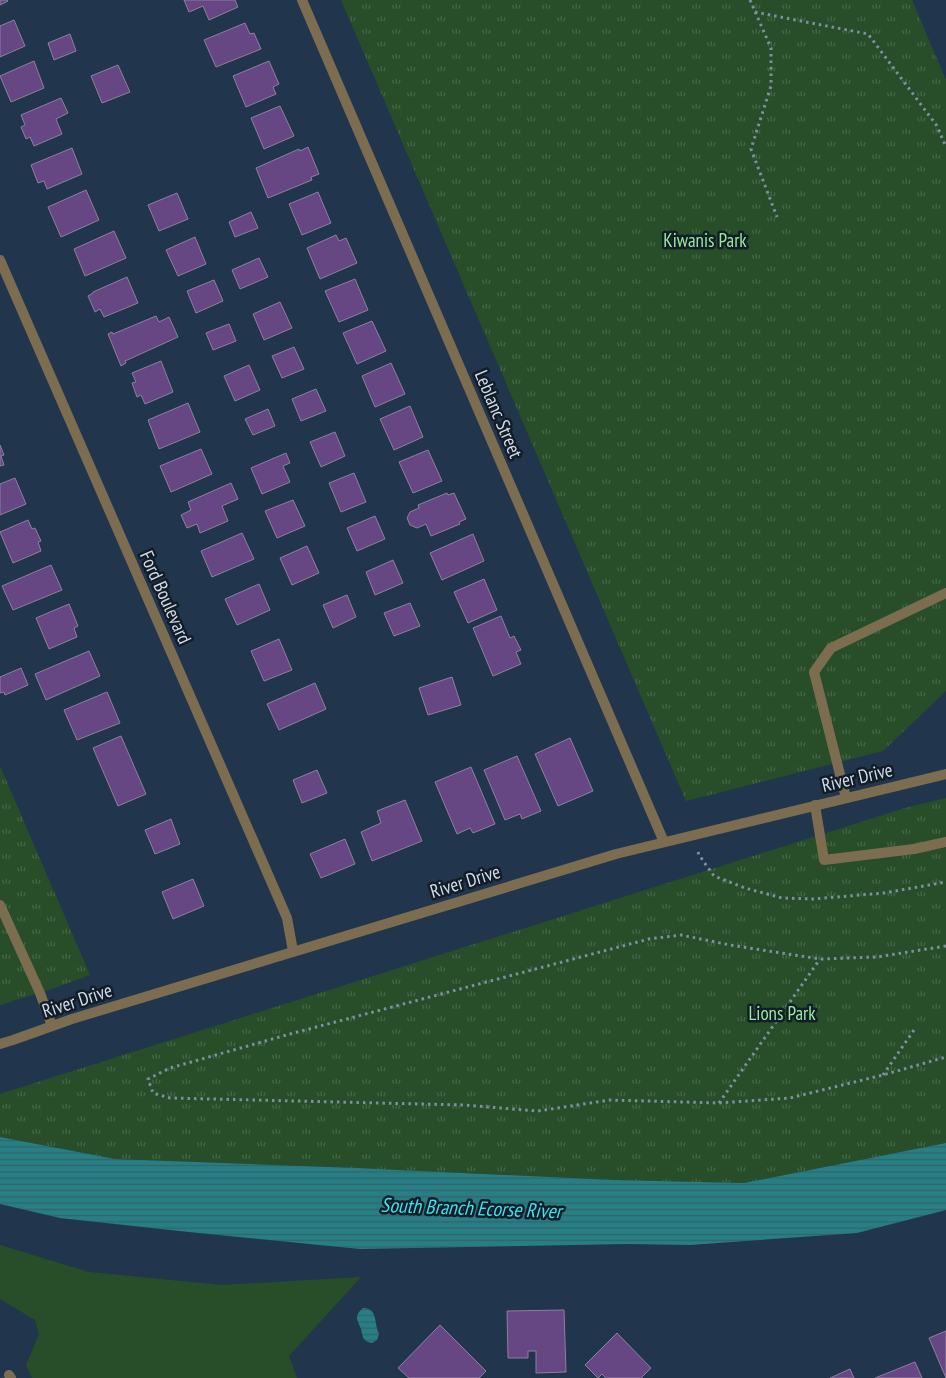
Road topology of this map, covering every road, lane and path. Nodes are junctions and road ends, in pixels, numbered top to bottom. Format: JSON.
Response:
{"nodes":[{"id":1,"x":302,"y":0,"type":"edge"},
{"id":2,"x":750,"y":0,"type":"edge"},
{"id":3,"x":755,"y":12,"type":"junction"},
{"id":4,"x":946,"y":147,"type":"edge"},
{"id":5,"x":777,"y":217,"type":"dead end"},
{"id":6,"x":0,"y":260,"type":"edge"},
{"id":7,"x":946,"y":593,"type":"edge"},
{"id":8,"x":946,"y":774,"type":"edge"},
{"id":9,"x":846,"y":798,"type":"junction"},
{"id":10,"x":814,"y":805,"type":"junction"},
{"id":11,"x":694,"y":834,"type":"junction"},
{"id":12,"x":664,"y":842,"type":"junction"},
{"id":13,"x":946,"y":842,"type":"edge"},
{"id":14,"x":946,"y":882,"type":"edge"},
{"id":15,"x":0,"y":905,"type":"edge"},
{"id":16,"x":946,"y":946,"type":"edge"},
{"id":17,"x":293,"y":951,"type":"junction"},
{"id":18,"x":820,"y":959,"type":"junction"},
{"id":19,"x":52,"y":1026,"type":"junction"},
{"id":20,"x":914,"y":1030,"type":"dead end"},
{"id":21,"x":0,"y":1044,"type":"edge"},
{"id":22,"x":946,"y":1057,"type":"edge"},
{"id":23,"x":883,"y":1075,"type":"junction"},
{"id":24,"x":719,"y":1103,"type":"junction"}],
"edges":[{"from":1,"to":12,"type":"street","name":"Leblanc Street"},
{"from":2,"to":3,"type":"path"},
{"from":3,"to":4,"type":"path"},
{"from":3,"to":5,"type":"path"},
{"from":6,"to":17,"type":"street","name":"Ford Boulevard"},
{"from":7,"to":9,"type":"street"},
{"from":8,"to":9,"type":"street","name":"River Drive"},
{"from":9,"to":10,"type":"street","name":"River Drive"},
{"from":10,"to":11,"type":"street","name":"River Drive"},
{"from":10,"to":13,"type":"street"},
{"from":11,"to":12,"type":"street","name":"River Drive"},
{"from":11,"to":14,"type":"path"},
{"from":12,"to":17,"type":"street","name":"River Drive"},
{"from":15,"to":19,"type":"street"},
{"from":16,"to":18,"type":"path"},
{"from":17,"to":19,"type":"street","name":"River Drive"},
{"from":18,"to":24,"type":"path"},
{"from":18,"to":24,"type":"path"},
{"from":19,"to":21,"type":"street","name":"River Drive"},
{"from":20,"to":23,"type":"path"},
{"from":22,"to":23,"type":"path"},
{"from":23,"to":24,"type":"path"}]}
